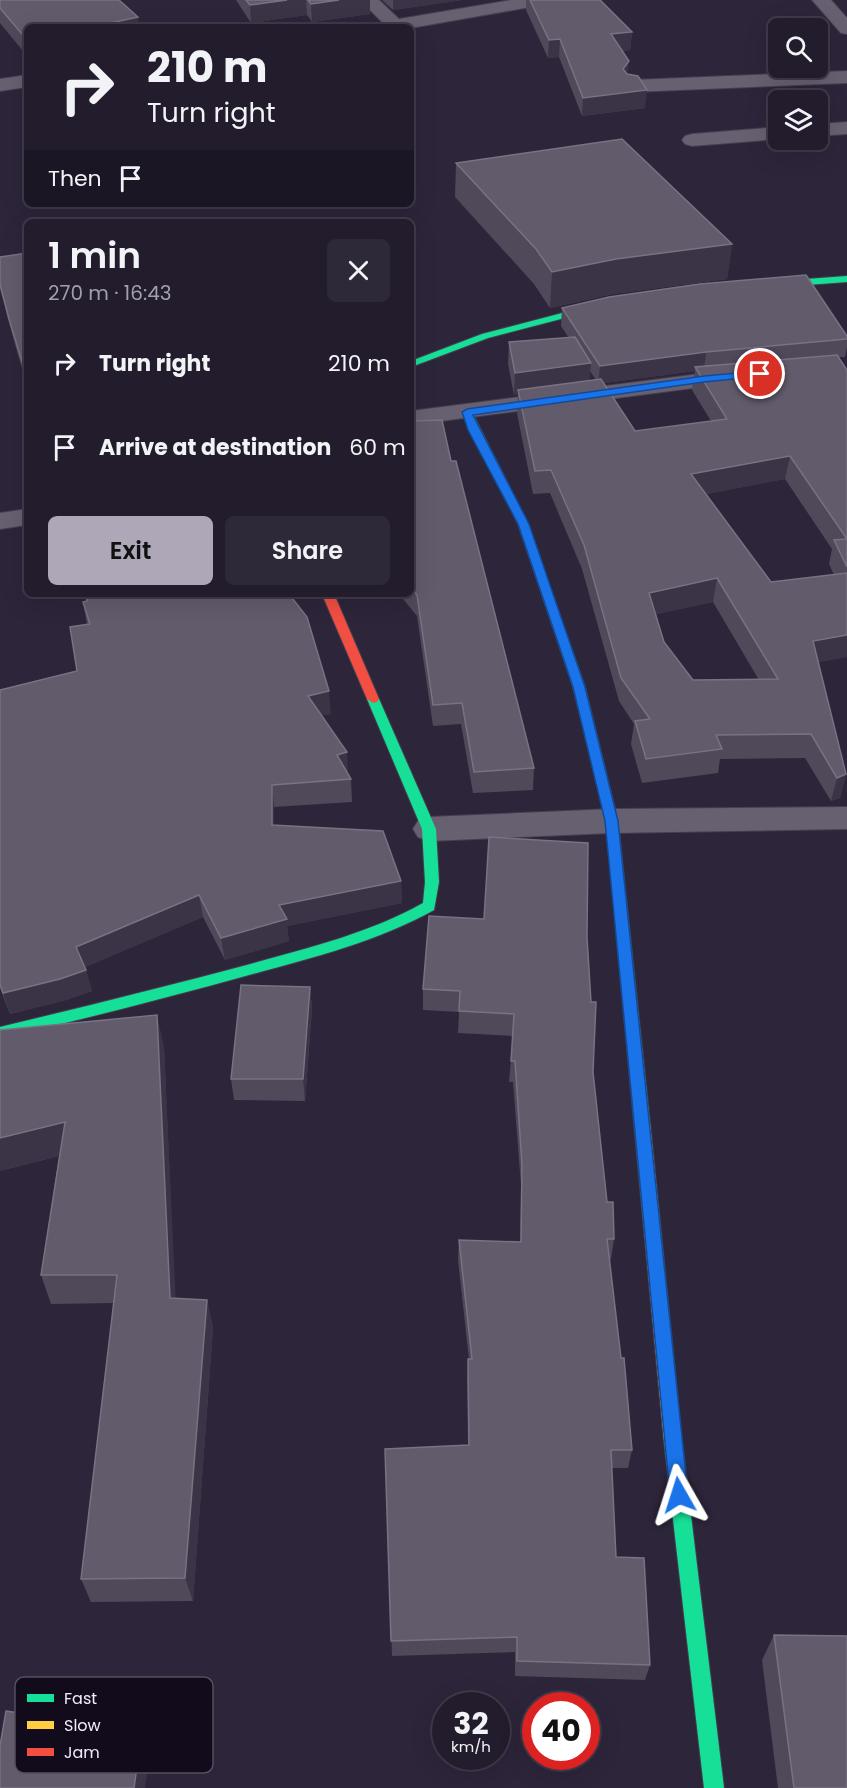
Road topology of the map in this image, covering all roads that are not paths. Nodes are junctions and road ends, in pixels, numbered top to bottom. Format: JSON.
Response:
{"nodes":[{"id":1,"x":369,"y":0,"type":"edge"},
{"id":2,"x":542,"y":0,"type":"edge"},
{"id":3,"x":821,"y":0,"type":"edge"},
{"id":4,"x":388,"y":24,"type":"edge"},
{"id":5,"x":402,"y":24,"type":"edge"},
{"id":6,"x":847,"y":29,"type":"edge"},
{"id":7,"x":847,"y":76,"type":"edge"},
{"id":8,"x":24,"y":81,"type":"edge"},
{"id":9,"x":0,"y":85,"type":"edge"},
{"id":10,"x":633,"y":86,"type":"edge"},
{"id":11,"x":847,"y":128,"type":"edge"},
{"id":12,"x":828,"y":129,"type":"edge"},
{"id":13,"x":768,"y":134,"type":"edge"},
{"id":14,"x":692,"y":140,"type":"dead end"},
{"id":15,"x":847,"y":279,"type":"edge"},
{"id":16,"x":754,"y":286,"type":"edge"},
{"id":17,"x":618,"y":303,"type":"edge"},
{"id":18,"x":414,"y":363,"type":"edge"},
{"id":19,"x":757,"y":374,"type":"edge"},
{"id":20,"x":467,"y":412,"type":"junction"},
{"id":21,"x":414,"y":418,"type":"edge"},
{"id":22,"x":24,"y":517,"type":"edge"},
{"id":23,"x":0,"y":521,"type":"edge"},
{"id":24,"x":329,"y":597,"type":"edge"},
{"id":25,"x":847,"y":818,"type":"edge"},
{"id":26,"x":612,"y":821,"type":"junction"},
{"id":27,"x":429,"y":829,"type":"junction"},
{"id":28,"x":0,"y":1033,"type":"edge"},
{"id":29,"x":714,"y":1788,"type":"edge"}],
"edges":[{"from":1,"to":4,"type":"street"},
{"from":2,"to":5,"type":"street"},
{"from":3,"to":6,"type":"street"},
{"from":7,"to":10,"type":"street"},
{"from":8,"to":9,"type":"street"},
{"from":11,"to":12,"type":"street"},
{"from":13,"to":14,"type":"street"},
{"from":15,"to":16,"type":"street"},
{"from":17,"to":18,"type":"street"},
{"from":19,"to":20,"type":"street"},
{"from":20,"to":21,"type":"street"},
{"from":20,"to":26,"type":"street"},
{"from":22,"to":23,"type":"street"},
{"from":24,"to":27,"type":"street"},
{"from":25,"to":26,"type":"street"},
{"from":26,"to":27,"type":"street"},
{"from":26,"to":29,"type":"street"},
{"from":27,"to":28,"type":"street"}]}
